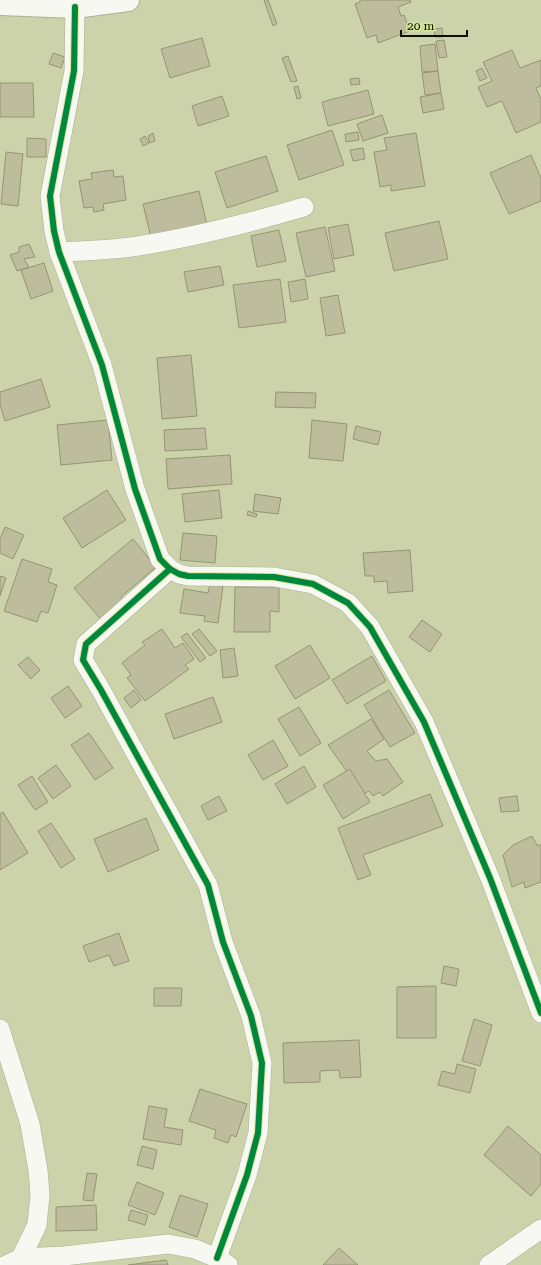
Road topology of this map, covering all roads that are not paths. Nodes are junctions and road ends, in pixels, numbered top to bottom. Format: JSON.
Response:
{"nodes":[{"id":1,"x":128,"y":0,"type":"edge"},
{"id":2,"x":0,"y":4,"type":"edge"},
{"id":3,"x":75,"y":7,"type":"junction"},
{"id":4,"x":304,"y":207,"type":"dead end"},
{"id":5,"x":59,"y":252,"type":"junction"},
{"id":6,"x":170,"y":569,"type":"junction"},
{"id":7,"x":541,"y":1013,"type":"edge"},
{"id":8,"x":0,"y":1029,"type":"edge"},
{"id":9,"x":541,"y":1229,"type":"edge"},
{"id":10,"x":14,"y":1261,"type":"edge"},
{"id":11,"x":223,"y":1262,"type":"edge"},
{"id":12,"x":489,"y":1265,"type":"edge"}],
"edges":[{"from":1,"to":3,"type":"street"},
{"from":2,"to":3,"type":"street"},
{"from":3,"to":5,"type":"street"},
{"from":4,"to":5,"type":"street"},
{"from":5,"to":6,"type":"street"},
{"from":6,"to":7,"type":"street"},
{"from":6,"to":11,"type":"street"},
{"from":8,"to":10,"type":"street"},
{"from":9,"to":12,"type":"street"},
{"from":10,"to":11,"type":"street"}]}
